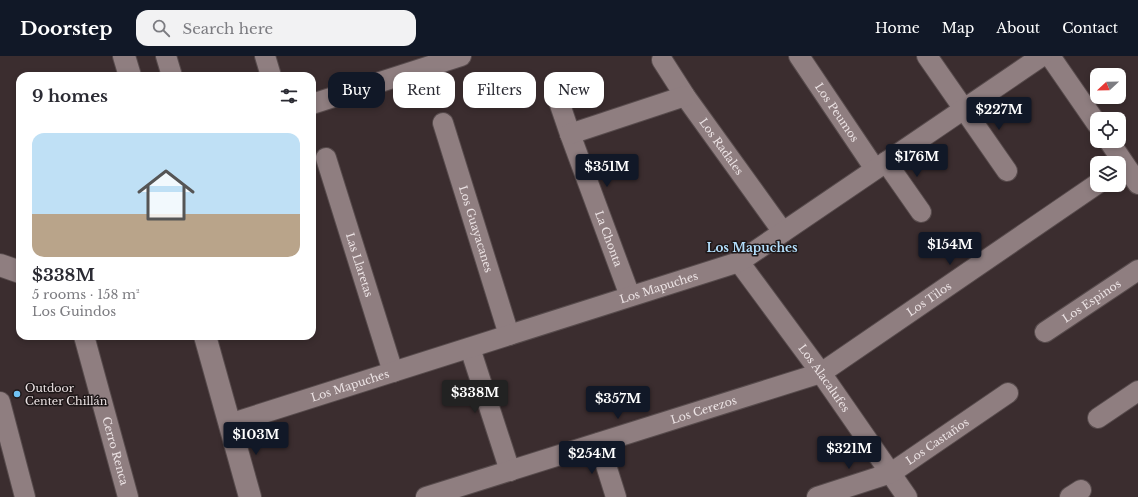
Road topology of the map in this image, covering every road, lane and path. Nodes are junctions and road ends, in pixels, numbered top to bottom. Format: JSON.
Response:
{"nodes":[{"id":1,"x":124,"y":56,"type":"edge"},
{"id":2,"x":166,"y":56,"type":"edge"},
{"id":3,"x":265,"y":56,"type":"edge"},
{"id":4,"x":460,"y":56,"type":"edge"},
{"id":5,"x":799,"y":56,"type":"edge"},
{"id":6,"x":927,"y":56,"type":"edge"},
{"id":7,"x":1042,"y":56,"type":"edge"},
{"id":8,"x":1050,"y":56,"type":"edge"},
{"id":9,"x":662,"y":60,"type":"dead end"},
{"id":10,"x":129,"y":72,"type":"edge"},
{"id":11,"x":171,"y":72,"type":"edge"},
{"id":12,"x":270,"y":72,"type":"edge"},
{"id":13,"x":685,"y":96,"type":"junction"},
{"id":14,"x":316,"y":103,"type":"edge"},
{"id":15,"x":561,"y":108,"type":"edge"},
{"id":16,"x":964,"y":109,"type":"junction"},
{"id":17,"x":1090,"y":114,"type":"edge"},
{"id":18,"x":443,"y":123,"type":"dead end"},
{"id":19,"x":570,"y":134,"type":"junction"},
{"id":20,"x":326,"y":158,"type":"dead end"},
{"id":21,"x":881,"y":166,"type":"junction"},
{"id":22,"x":1007,"y":171,"type":"dead end"},
{"id":23,"x":1126,"y":171,"type":"edge"},
{"id":24,"x":1138,"y":184,"type":"edge"},
{"id":25,"x":1090,"y":189,"type":"edge"},
{"id":26,"x":921,"y":212,"type":"dead end"},
{"id":27,"x":783,"y":232,"type":"junction"},
{"id":28,"x":739,"y":262,"type":"junction"},
{"id":29,"x":0,"y":265,"type":"edge"},
{"id":30,"x":1138,"y":270,"type":"edge"},
{"id":31,"x":16,"y":271,"type":"edge"},
{"id":32,"x":630,"y":296,"type":"junction"},
{"id":33,"x":1045,"y":332,"type":"dead end"},
{"id":34,"x":509,"y":335,"type":"junction"},
{"id":35,"x":85,"y":340,"type":"edge"},
{"id":36,"x":204,"y":340,"type":"edge"},
{"id":37,"x":470,"y":348,"type":"junction"},
{"id":38,"x":393,"y":372,"type":"junction"},
{"id":39,"x":821,"y":373,"type":"junction"},
{"id":40,"x":1138,"y":391,"type":"edge"},
{"id":41,"x":1008,"y":393,"type":"dead end"},
{"id":42,"x":2,"y":413,"type":"edge"},
{"id":43,"x":1098,"y":418,"type":"dead end"},
{"id":44,"x":229,"y":424,"type":"junction"},
{"id":45,"x":599,"y":443,"type":"junction"},
{"id":46,"x":510,"y":471,"type":"junction"},
{"id":47,"x":891,"y":473,"type":"junction"},
{"id":48,"x":25,"y":497,"type":"edge"},
{"id":49,"x":128,"y":497,"type":"edge"},
{"id":50,"x":250,"y":497,"type":"edge"},
{"id":51,"x":426,"y":497,"type":"edge"},
{"id":52,"x":616,"y":497,"type":"edge"},
{"id":53,"x":817,"y":497,"type":"edge"},
{"id":54,"x":907,"y":497,"type":"edge"}],
"edges":[{"from":1,"to":10,"type":"main road"},
{"from":2,"to":11,"type":"street"},
{"from":3,"to":12,"type":"street"},
{"from":4,"to":14,"type":"street"},
{"from":5,"to":21,"type":"street","name":"Los Peumos"},
{"from":6,"to":16,"type":"street"},
{"from":7,"to":16,"type":"street","name":"Los Mapuches"},
{"from":8,"to":17,"type":"street"},
{"from":9,"to":13,"type":"street","name":"Los Radales"},
{"from":13,"to":19,"type":"street"},
{"from":13,"to":27,"type":"street","name":"Los Radales"},
{"from":15,"to":19,"type":"street","name":"La Chonta"},
{"from":16,"to":21,"type":"street","name":"Los Mapuches"},
{"from":16,"to":22,"type":"street"},
{"from":18,"to":34,"type":"street","name":"Los Guayacanes"},
{"from":19,"to":32,"type":"street","name":"La Chonta"},
{"from":20,"to":38,"type":"street","name":"Las Llaretas"},
{"from":21,"to":26,"type":"street","name":"Los Peumos"},
{"from":21,"to":27,"type":"street","name":"Los Mapuches"},
{"from":23,"to":24,"type":"street"},
{"from":25,"to":39,"type":"street","name":"Los Tilos"},
{"from":27,"to":28,"type":"street","name":"Los Mapuches"},
{"from":28,"to":32,"type":"street","name":"Los Mapuches"},
{"from":28,"to":39,"type":"street","name":"Los Alacalufes"},
{"from":29,"to":31,"type":"main road"},
{"from":30,"to":33,"type":"street","name":"Los Espinos"},
{"from":32,"to":34,"type":"street","name":"Los Mapuches"},
{"from":34,"to":37,"type":"street","name":"Los Mapuches"},
{"from":35,"to":49,"type":"street","name":"Cerro Renca"},
{"from":36,"to":44,"type":"main road"},
{"from":37,"to":38,"type":"street","name":"Los Mapuches"},
{"from":37,"to":46,"type":"street"},
{"from":38,"to":44,"type":"street","name":"Los Mapuches"},
{"from":39,"to":45,"type":"street","name":"Los Cerezos"},
{"from":39,"to":47,"type":"street","name":"Los Alacalufes"},
{"from":40,"to":43,"type":"street"},
{"from":41,"to":47,"type":"street","name":"Los Castaños"},
{"from":42,"to":48,"type":"street"},
{"from":44,"to":50,"type":"main road"},
{"from":45,"to":46,"type":"street","name":"Los Cerezos"},
{"from":45,"to":52,"type":"street"},
{"from":46,"to":51,"type":"street","name":"Los Cerezos"},
{"from":47,"to":53,"type":"street","name":"Los Castaños"},
{"from":47,"to":54,"type":"street","name":"Los Alacalufes"}]}
